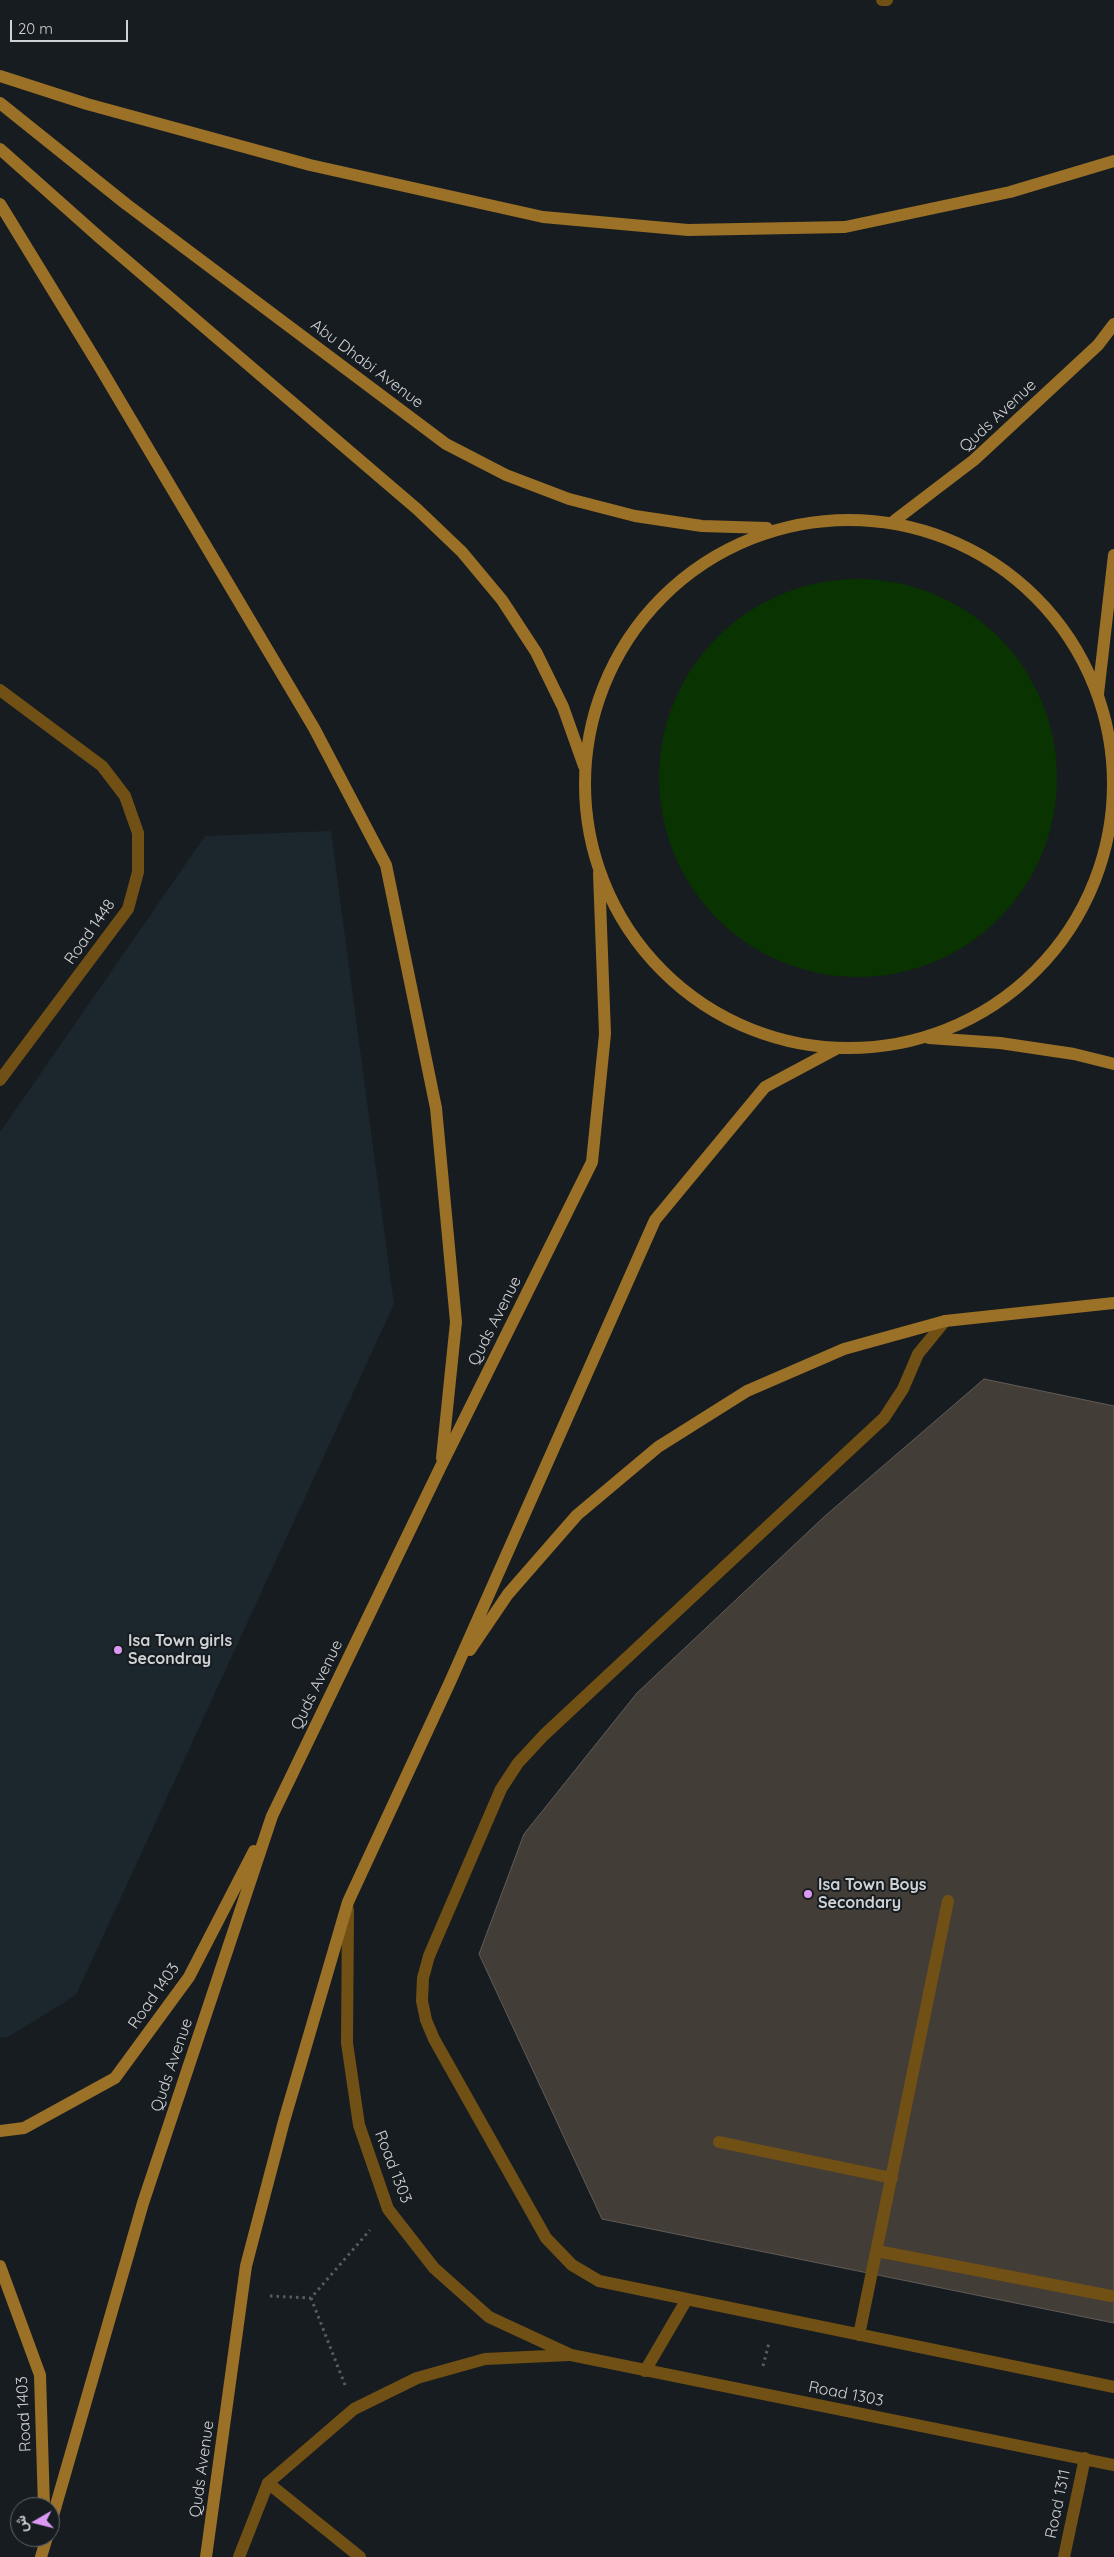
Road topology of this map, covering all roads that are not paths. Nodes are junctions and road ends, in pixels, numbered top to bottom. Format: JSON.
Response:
{"nodes":[{"id":1,"x":882,"y":0,"type":"edge"},
{"id":2,"x":887,"y":0,"type":"edge"},
{"id":3,"x":0,"y":76,"type":"edge"},
{"id":4,"x":0,"y":103,"type":"edge"},
{"id":5,"x":0,"y":149,"type":"edge"},
{"id":6,"x":1114,"y":161,"type":"edge"},
{"id":7,"x":0,"y":204,"type":"edge"},
{"id":8,"x":1114,"y":324,"type":"edge"},
{"id":9,"x":894,"y":521,"type":"junction"},
{"id":10,"x":770,"y":528,"type":"junction"},
{"id":11,"x":1114,"y":555,"type":"edge"},
{"id":12,"x":0,"y":690,"type":"edge"},
{"id":13,"x":1098,"y":694,"type":"junction"},
{"id":14,"x":584,"y":766,"type":"junction"},
{"id":15,"x":1113,"y":817,"type":"edge"},
{"id":16,"x":599,"y":873,"type":"junction"},
{"id":17,"x":926,"y":1038,"type":"junction"},
{"id":18,"x":836,"y":1049,"type":"junction"},
{"id":19,"x":1114,"y":1064,"type":"edge"},
{"id":20,"x":0,"y":1080,"type":"edge"},
{"id":21,"x":1114,"y":1303,"type":"edge"},
{"id":22,"x":945,"y":1321,"type":"junction"},
{"id":23,"x":441,"y":1466,"type":"junction"},
{"id":24,"x":450,"y":1682,"type":"junction"},
{"id":25,"x":272,"y":1816,"type":"junction"},
{"id":26,"x":948,"y":1901,"type":"dead end"},
{"id":27,"x":348,"y":1902,"type":"junction"},
{"id":28,"x":0,"y":2132,"type":"edge"},
{"id":29,"x":719,"y":2142,"type":"dead end"},
{"id":30,"x":892,"y":2178,"type":"junction"},
{"id":31,"x":877,"y":2251,"type":"junction"},
{"id":32,"x":0,"y":2266,"type":"edge"},
{"id":33,"x":1111,"y":2296,"type":"dead end"},
{"id":34,"x":687,"y":2299,"type":"junction"},
{"id":35,"x":860,"y":2335,"type":"junction"},
{"id":36,"x":571,"y":2355,"type":"junction"},
{"id":37,"x":646,"y":2371,"type":"junction"},
{"id":38,"x":1114,"y":2387,"type":"edge"},
{"id":39,"x":1085,"y":2458,"type":"junction"},
{"id":40,"x":1114,"y":2465,"type":"edge"},
{"id":41,"x":268,"y":2483,"type":"junction"},
{"id":42,"x":44,"y":2497,"type":"edge"},
{"id":43,"x":58,"y":2497,"type":"edge"},
{"id":44,"x":206,"y":2557,"type":"edge"},
{"id":45,"x":238,"y":2557,"type":"edge"},
{"id":46,"x":360,"y":2557,"type":"edge"},
{"id":47,"x":1064,"y":2557,"type":"edge"}],
"edges":[{"from":1,"to":2,"type":"street"},
{"from":3,"to":6,"type":"main road"},
{"from":4,"to":10,"type":"main road","name":"Abu Dhabi Avenue"},
{"from":5,"to":14,"type":"main road"},
{"from":7,"to":23,"type":"main road"},
{"from":8,"to":9,"type":"main road","name":"Quds Avenue"},
{"from":9,"to":10,"type":"main road"},
{"from":9,"to":13,"type":"main road"},
{"from":10,"to":14,"type":"main road"},
{"from":11,"to":13,"type":"main road"},
{"from":12,"to":20,"type":"street","name":"Road 1448"},
{"from":13,"to":15,"type":"main road"},
{"from":14,"to":16,"type":"main road"},
{"from":15,"to":17,"type":"main road"},
{"from":16,"to":18,"type":"main road"},
{"from":16,"to":23,"type":"main road","name":"Quds Avenue"},
{"from":17,"to":18,"type":"main road"},
{"from":17,"to":19,"type":"main road"},
{"from":18,"to":24,"type":"main road","name":"Quds Avenue"},
{"from":21,"to":22,"type":"main road"},
{"from":22,"to":24,"type":"main road"},
{"from":22,"to":34,"type":"street"},
{"from":23,"to":25,"type":"main road","name":"Quds Avenue"},
{"from":24,"to":27,"type":"main road","name":"Quds Avenue"},
{"from":25,"to":28,"type":"main road","name":"Road 1403"},
{"from":25,"to":43,"type":"main road","name":"Quds Avenue"},
{"from":26,"to":30,"type":"street"},
{"from":27,"to":36,"type":"street","name":"Road 1303"},
{"from":27,"to":44,"type":"main road","name":"Quds Avenue"},
{"from":29,"to":30,"type":"street"},
{"from":30,"to":31,"type":"street"},
{"from":31,"to":33,"type":"street"},
{"from":31,"to":35,"type":"street"},
{"from":32,"to":42,"type":"main road","name":"Road 1403"},
{"from":34,"to":35,"type":"street"},
{"from":34,"to":37,"type":"street"},
{"from":35,"to":38,"type":"street"},
{"from":36,"to":37,"type":"street","name":"Road 1303"},
{"from":36,"to":41,"type":"street","name":"Road 1303"},
{"from":37,"to":39,"type":"street","name":"Road 1303"},
{"from":39,"to":40,"type":"street","name":"Road 1303"},
{"from":39,"to":47,"type":"street","name":"Road 1311"},
{"from":41,"to":45,"type":"street","name":"Road 1303"},
{"from":41,"to":46,"type":"street"}]}
